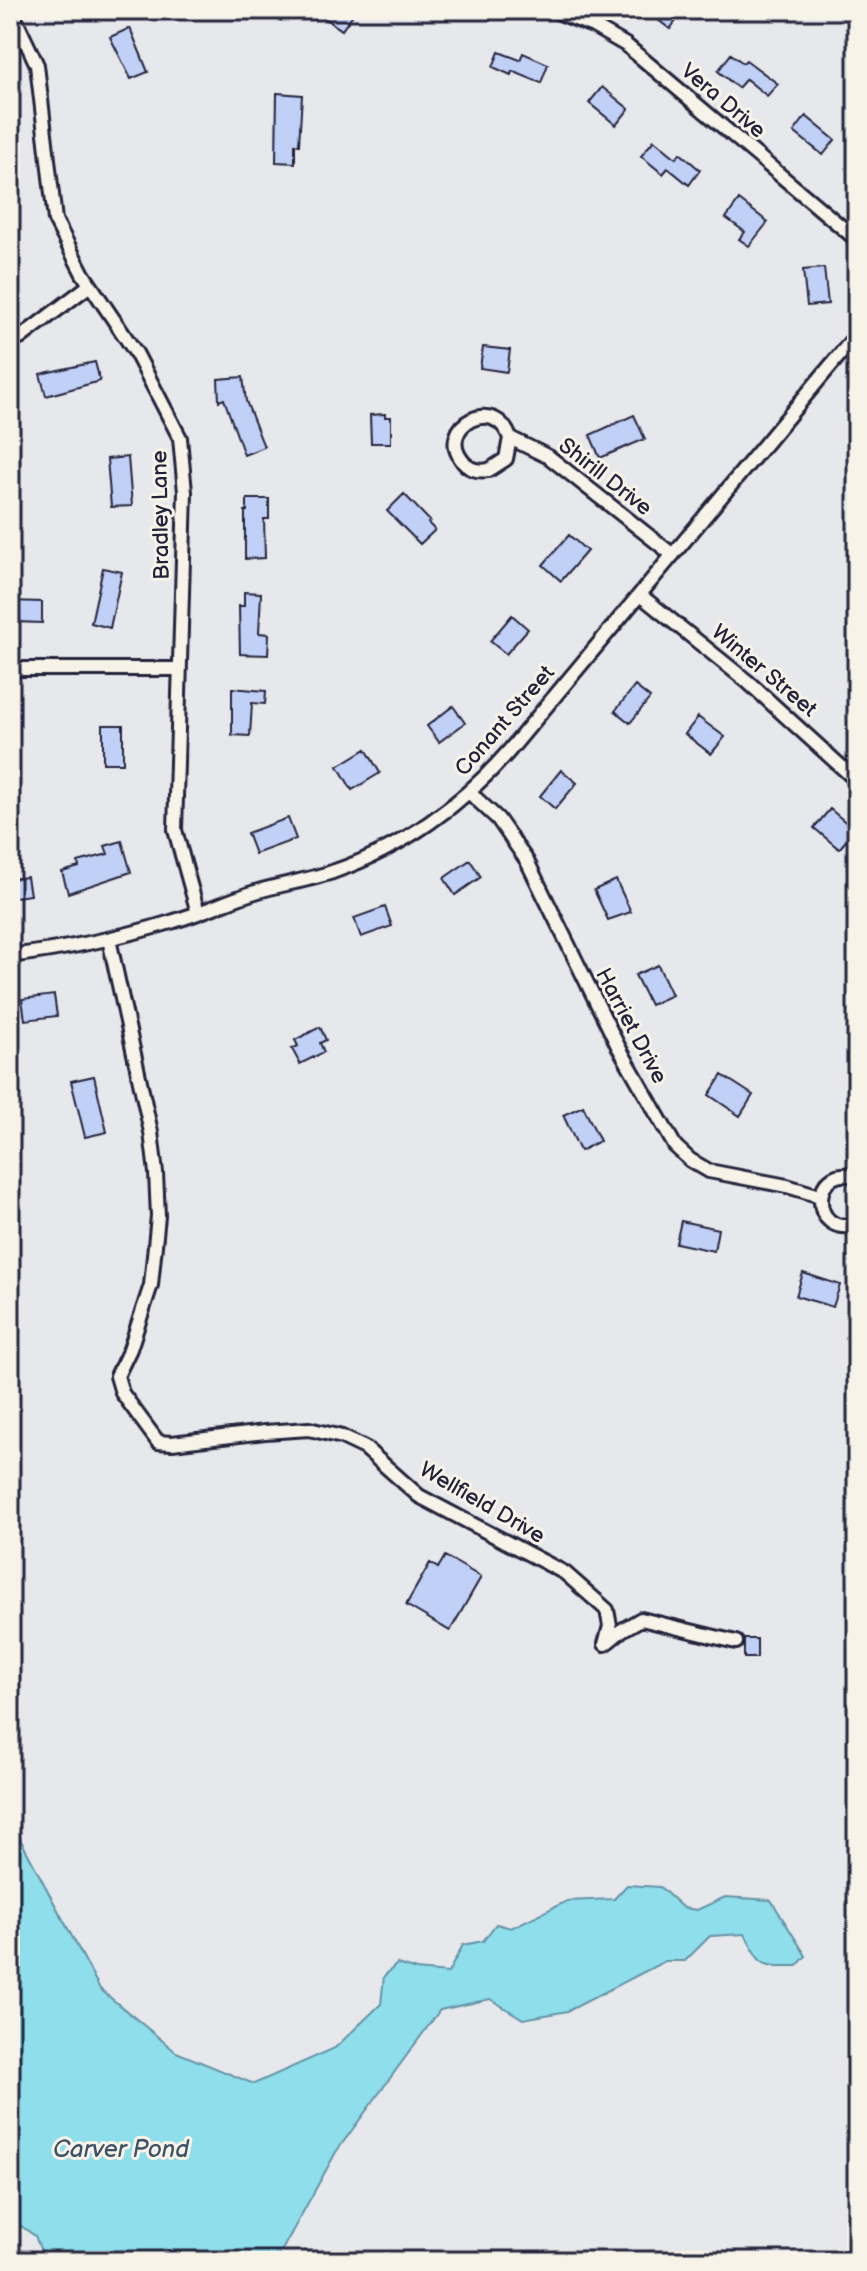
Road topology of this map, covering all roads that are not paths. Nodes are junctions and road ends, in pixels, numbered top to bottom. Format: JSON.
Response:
{"nodes":[{"id":1,"x":11,"y":10,"type":"edge"},
{"id":2,"x":552,"y":10,"type":"edge"},
{"id":3,"x":857,"y":240,"type":"edge"},
{"id":4,"x":90,"y":285,"type":"junction"},
{"id":5,"x":857,"y":334,"type":"edge"},
{"id":6,"x":10,"y":342,"type":"edge"},
{"id":7,"x":510,"y":438,"type":"junction"},
{"id":8,"x":673,"y":555,"type":"junction"},
{"id":9,"x":640,"y":595,"type":"junction"},
{"id":10,"x":10,"y":669,"type":"edge"},
{"id":11,"x":180,"y":669,"type":"junction"},
{"id":12,"x":857,"y":781,"type":"edge"},
{"id":13,"x":470,"y":793,"type":"junction"},
{"id":14,"x":198,"y":913,"type":"junction"},
{"id":15,"x":109,"y":939,"type":"junction"},
{"id":16,"x":10,"y":956,"type":"edge"},
{"id":17,"x":857,"y":1177,"type":"edge"},
{"id":18,"x":820,"y":1196,"type":"junction"},
{"id":19,"x":857,"y":1224,"type":"edge"},
{"id":20,"x":736,"y":1642,"type":"dead end"}],
"edges":[{"from":1,"to":4,"type":"street","name":"Bradley Lane"},
{"from":2,"to":3,"type":"street","name":"Vera Drive"},
{"from":4,"to":6,"type":"street"},
{"from":4,"to":11,"type":"street","name":"Bradley Lane"},
{"from":5,"to":8,"type":"street","name":"Conant Street"},
{"from":7,"to":7,"type":"street","name":"Shirill Drive"},
{"from":7,"to":8,"type":"street","name":"Shirill Drive"},
{"from":8,"to":9,"type":"street","name":"Conant Street"},
{"from":9,"to":12,"type":"street","name":"Winter Street"},
{"from":9,"to":13,"type":"street","name":"Conant Street"},
{"from":10,"to":11,"type":"street"},
{"from":11,"to":14,"type":"street","name":"Bradley Lane"},
{"from":13,"to":14,"type":"street","name":"Conant Street"},
{"from":13,"to":18,"type":"street","name":"Harriet Drive"},
{"from":14,"to":15,"type":"street","name":"Conant Street"},
{"from":15,"to":16,"type":"street","name":"Conant Street"},
{"from":15,"to":20,"type":"street","name":"Wellfield Drive"},
{"from":17,"to":18,"type":"street"},
{"from":18,"to":19,"type":"street"}]}
